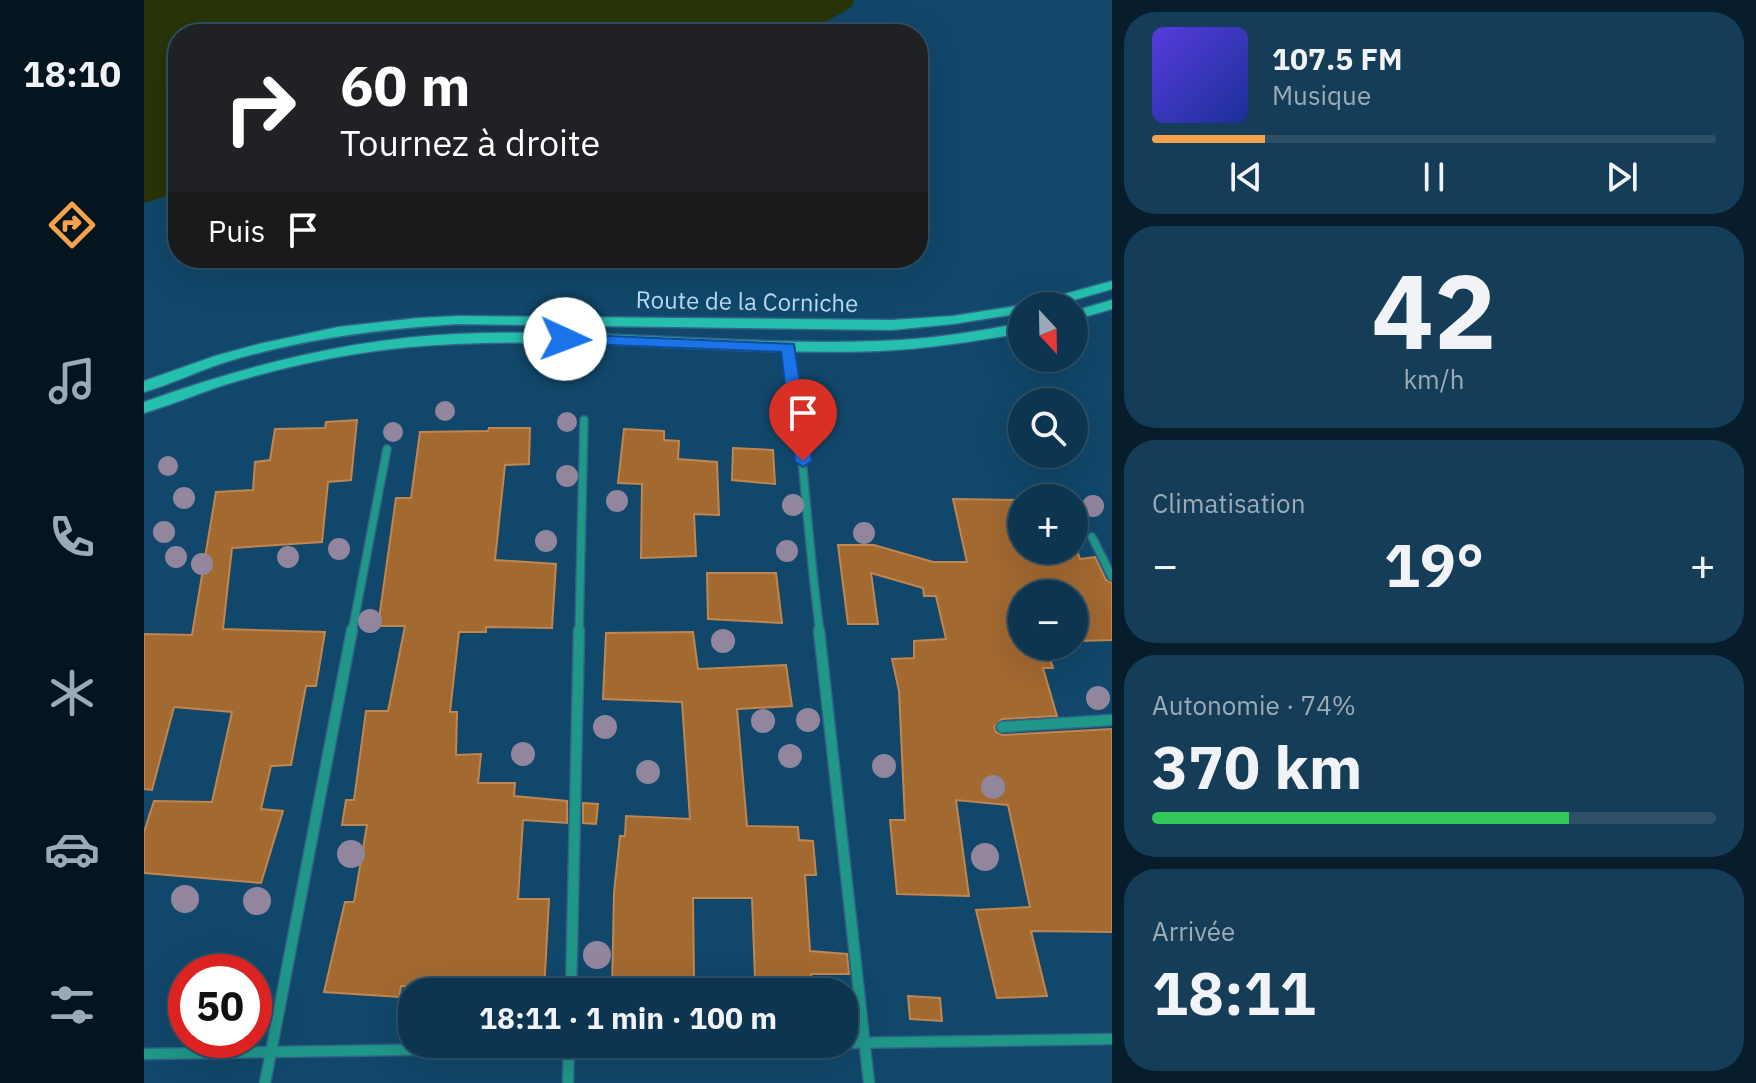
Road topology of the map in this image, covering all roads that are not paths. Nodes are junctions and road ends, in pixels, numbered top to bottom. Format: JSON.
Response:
{"nodes":[{"id":1,"x":1112,"y":285,"type":"edge"},
{"id":2,"x":1087,"y":292,"type":"edge"},
{"id":3,"x":1112,"y":304,"type":"edge"},
{"id":4,"x":1008,"y":311,"type":"edge"},
{"id":5,"x":1088,"y":312,"type":"edge"},
{"id":6,"x":1008,"y":330,"type":"edge"},
{"id":7,"x":789,"y":347,"type":"junction"},
{"id":8,"x":144,"y":387,"type":"edge"},
{"id":9,"x":144,"y":408,"type":"edge"},
{"id":10,"x":584,"y":420,"type":"dead end"},
{"id":11,"x":387,"y":449,"type":"dead end"},
{"id":12,"x":1092,"y":537,"type":"dead end"},
{"id":13,"x":1112,"y":577,"type":"edge"},
{"id":14,"x":1112,"y":720,"type":"edge"},
{"id":15,"x":1002,"y":727,"type":"dead end"},
{"id":16,"x":571,"y":978,"type":"edge"},
{"id":17,"x":1112,"y":1039,"type":"edge"},
{"id":18,"x":272,"y":1042,"type":"edge"},
{"id":19,"x":858,"y":1043,"type":"edge"},
{"id":20,"x":863,"y":1043,"type":"junction"},
{"id":21,"x":398,"y":1049,"type":"edge"},
{"id":22,"x":272,"y":1052,"type":"edge"},
{"id":23,"x":144,"y":1054,"type":"edge"},
{"id":24,"x":168,"y":1054,"type":"edge"},
{"id":25,"x":269,"y":1058,"type":"edge"},
{"id":26,"x":569,"y":1058,"type":"edge"},
{"id":27,"x":265,"y":1083,"type":"edge"},
{"id":28,"x":568,"y":1083,"type":"edge"},
{"id":29,"x":869,"y":1083,"type":"edge"}],
"edges":[{"from":1,"to":2,"type":"main road"},
{"from":3,"to":5,"type":"main road"},
{"from":4,"to":8,"type":"main road","name":"Route de la Corniche"},
{"from":6,"to":7,"type":"main road","name":"Route de la Corniche"},
{"from":7,"to":9,"type":"main road","name":"Route de la Corniche"},
{"from":7,"to":20,"type":"street"},
{"from":10,"to":16,"type":"street"},
{"from":11,"to":18,"type":"street"},
{"from":12,"to":13,"type":"street"},
{"from":14,"to":15,"type":"street"},
{"from":17,"to":20,"type":"street"},
{"from":19,"to":20,"type":"street"},
{"from":20,"to":29,"type":"street"},
{"from":21,"to":22,"type":"street"},
{"from":23,"to":24,"type":"street"},
{"from":25,"to":27,"type":"street"},
{"from":26,"to":28,"type":"street"}]}
